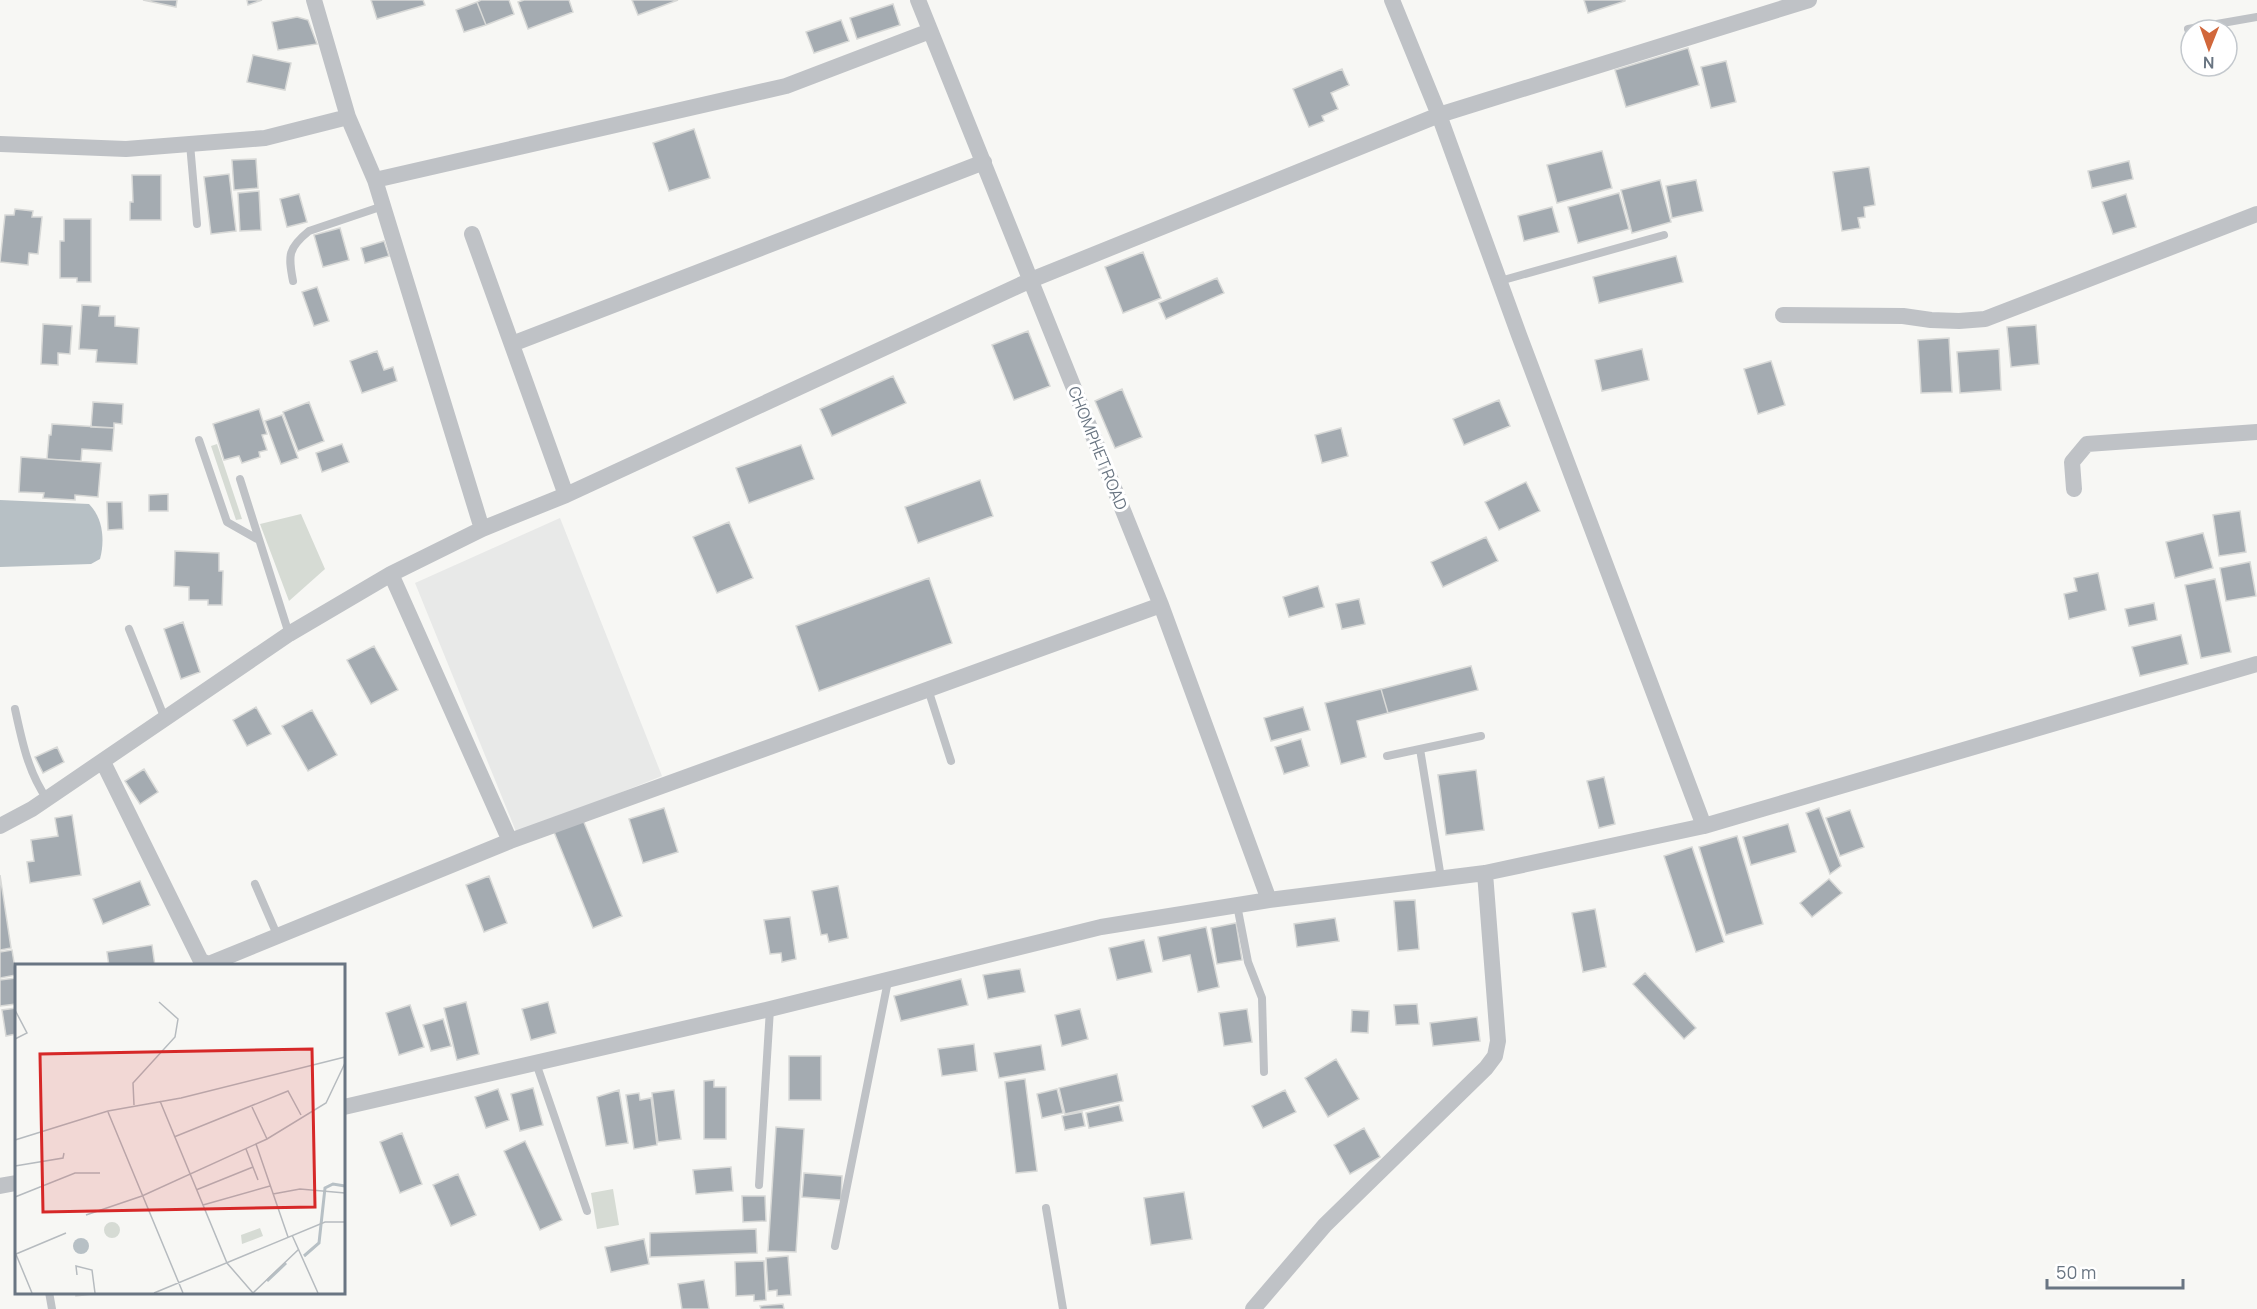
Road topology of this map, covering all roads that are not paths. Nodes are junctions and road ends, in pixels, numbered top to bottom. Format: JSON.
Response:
{"nodes":[{"id":1,"x":314,"y":0,"type":"edge"},
{"id":2,"x":918,"y":0,"type":"edge"},
{"id":3,"x":1392,"y":0,"type":"edge"},
{"id":4,"x":1809,"y":0,"type":"edge"},
{"id":5,"x":2257,"y":17,"type":"edge"},
{"id":6,"x":2239,"y":20,"type":"edge"},
{"id":7,"x":930,"y":31,"type":"junction"},
{"id":8,"x":1439,"y":115,"type":"junction"},
{"id":9,"x":348,"y":117,"type":"junction"},
{"id":10,"x":0,"y":144,"type":"edge"},
{"id":11,"x":190,"y":144,"type":"junction"},
{"id":12,"x":984,"y":162,"type":"junction"},
{"id":13,"x":375,"y":180,"type":"junction"},
{"id":14,"x":383,"y":206,"type":"junction"},
{"id":15,"x":2257,"y":214,"type":"edge"},
{"id":16,"x":197,"y":224,"type":"dead end"},
{"id":17,"x":472,"y":234,"type":"dead end"},
{"id":18,"x":1664,"y":235,"type":"dead end"},
{"id":19,"x":1031,"y":280,"type":"junction"},
{"id":20,"x":293,"y":281,"type":"dead end"},
{"id":21,"x":1500,"y":281,"type":"junction"},
{"id":22,"x":1783,"y":315,"type":"dead end"},
{"id":23,"x":512,"y":344,"type":"junction"},
{"id":24,"x":2257,"y":432,"type":"edge"},
{"id":25,"x":200,"y":440,"type":"dead end"},
{"id":26,"x":240,"y":479,"type":"dead end"},
{"id":27,"x":2074,"y":489,"type":"dead end"},
{"id":28,"x":566,"y":495,"type":"junction"},
{"id":29,"x":482,"y":529,"type":"junction"},
{"id":30,"x":259,"y":540,"type":"junction"},
{"id":31,"x":391,"y":574,"type":"junction"},
{"id":32,"x":1161,"y":605,"type":"junction"},
{"id":33,"x":129,"y":629,"type":"dead end"},
{"id":34,"x":290,"y":634,"type":"junction"},
{"id":35,"x":2257,"y":664,"type":"edge"},
{"id":36,"x":928,"y":689,"type":"junction"},
{"id":37,"x":15,"y":709,"type":"dead end"},
{"id":38,"x":165,"y":719,"type":"junction"},
{"id":39,"x":1480,"y":736,"type":"dead end"},
{"id":40,"x":1420,"y":749,"type":"junction"},
{"id":41,"x":1387,"y":756,"type":"dead end"},
{"id":42,"x":951,"y":761,"type":"dead end"},
{"id":43,"x":103,"y":762,"type":"junction"},
{"id":44,"x":47,"y":799,"type":"junction"},
{"id":45,"x":0,"y":826,"type":"edge"},
{"id":46,"x":1704,"y":826,"type":"junction"},
{"id":47,"x":510,"y":840,"type":"junction"},
{"id":48,"x":1485,"y":873,"type":"junction"},
{"id":49,"x":1441,"y":878,"type":"junction"},
{"id":50,"x":255,"y":884,"type":"dead end"},
{"id":51,"x":1269,"y":900,"type":"junction"},
{"id":52,"x":1237,"y":905,"type":"junction"},
{"id":53,"x":278,"y":937,"type":"junction"},
{"id":54,"x":888,"y":981,"type":"junction"},
{"id":55,"x":770,"y":1009,"type":"junction"},
{"id":56,"x":536,"y":1063,"type":"junction"},
{"id":57,"x":1263,"y":1072,"type":"dead end"},
{"id":58,"x":345,"y":1107,"type":"edge"},
{"id":59,"x":15,"y":1183,"type":"edge"},
{"id":60,"x":759,"y":1185,"type":"dead end"},
{"id":61,"x":0,"y":1186,"type":"edge"},
{"id":62,"x":1046,"y":1208,"type":"dead end"},
{"id":63,"x":587,"y":1212,"type":"dead end"},
{"id":64,"x":836,"y":1246,"type":"dead end"},
{"id":65,"x":49,"y":1294,"type":"edge"},
{"id":66,"x":52,"y":1309,"type":"edge"},
{"id":67,"x":1063,"y":1309,"type":"edge"},
{"id":68,"x":1253,"y":1309,"type":"edge"}],
"edges":[{"from":1,"to":9,"type":"street"},
{"from":2,"to":7,"type":"street","name":"CHOMPHET ROAD"},
{"from":3,"to":8,"type":"street"},
{"from":4,"to":8,"type":"street"},
{"from":5,"to":6,"type":"lane"},
{"from":7,"to":12,"type":"street","name":"CHOMPHET ROAD"},
{"from":7,"to":13,"type":"street"},
{"from":8,"to":19,"type":"street"},
{"from":8,"to":21,"type":"street"},
{"from":9,"to":11,"type":"street"},
{"from":9,"to":13,"type":"street"},
{"from":10,"to":11,"type":"street"},
{"from":11,"to":16,"type":"lane"},
{"from":12,"to":19,"type":"street","name":"CHOMPHET ROAD"},
{"from":12,"to":23,"type":"street"},
{"from":13,"to":14,"type":"street"},
{"from":14,"to":20,"type":"lane"},
{"from":14,"to":29,"type":"street"},
{"from":15,"to":22,"type":"street"},
{"from":17,"to":23,"type":"street"},
{"from":18,"to":21,"type":"lane"},
{"from":19,"to":28,"type":"street"},
{"from":19,"to":32,"type":"street","name":"CHOMPHET ROAD"},
{"from":21,"to":46,"type":"street"},
{"from":23,"to":28,"type":"street"},
{"from":24,"to":27,"type":"street"},
{"from":25,"to":30,"type":"lane"},
{"from":26,"to":30,"type":"lane"},
{"from":28,"to":29,"type":"street"},
{"from":29,"to":31,"type":"street"},
{"from":30,"to":34,"type":"lane"},
{"from":31,"to":34,"type":"street"},
{"from":31,"to":47,"type":"street"},
{"from":32,"to":36,"type":"street"},
{"from":32,"to":51,"type":"street","name":"CHOMPHET ROAD"},
{"from":33,"to":38,"type":"lane"},
{"from":34,"to":38,"type":"street"},
{"from":35,"to":46,"type":"street"},
{"from":36,"to":42,"type":"lane"},
{"from":36,"to":47,"type":"street"},
{"from":37,"to":44,"type":"lane"},
{"from":38,"to":43,"type":"street"},
{"from":39,"to":40,"type":"lane"},
{"from":40,"to":41,"type":"lane"},
{"from":40,"to":49,"type":"lane"},
{"from":43,"to":44,"type":"street"},
{"from":43,"to":53,"type":"street"},
{"from":44,"to":45,"type":"street"},
{"from":46,"to":48,"type":"street"},
{"from":47,"to":53,"type":"street"},
{"from":48,"to":49,"type":"street"},
{"from":48,"to":68,"type":"street"},
{"from":49,"to":51,"type":"street"},
{"from":50,"to":53,"type":"lane"},
{"from":51,"to":52,"type":"street"},
{"from":52,"to":54,"type":"street"},
{"from":52,"to":57,"type":"lane"},
{"from":54,"to":55,"type":"street"},
{"from":54,"to":64,"type":"lane"},
{"from":55,"to":56,"type":"street"},
{"from":55,"to":60,"type":"lane"},
{"from":56,"to":58,"type":"street"},
{"from":56,"to":63,"type":"lane"},
{"from":59,"to":61,"type":"street"},
{"from":62,"to":67,"type":"lane"},
{"from":65,"to":66,"type":"lane"}]}
